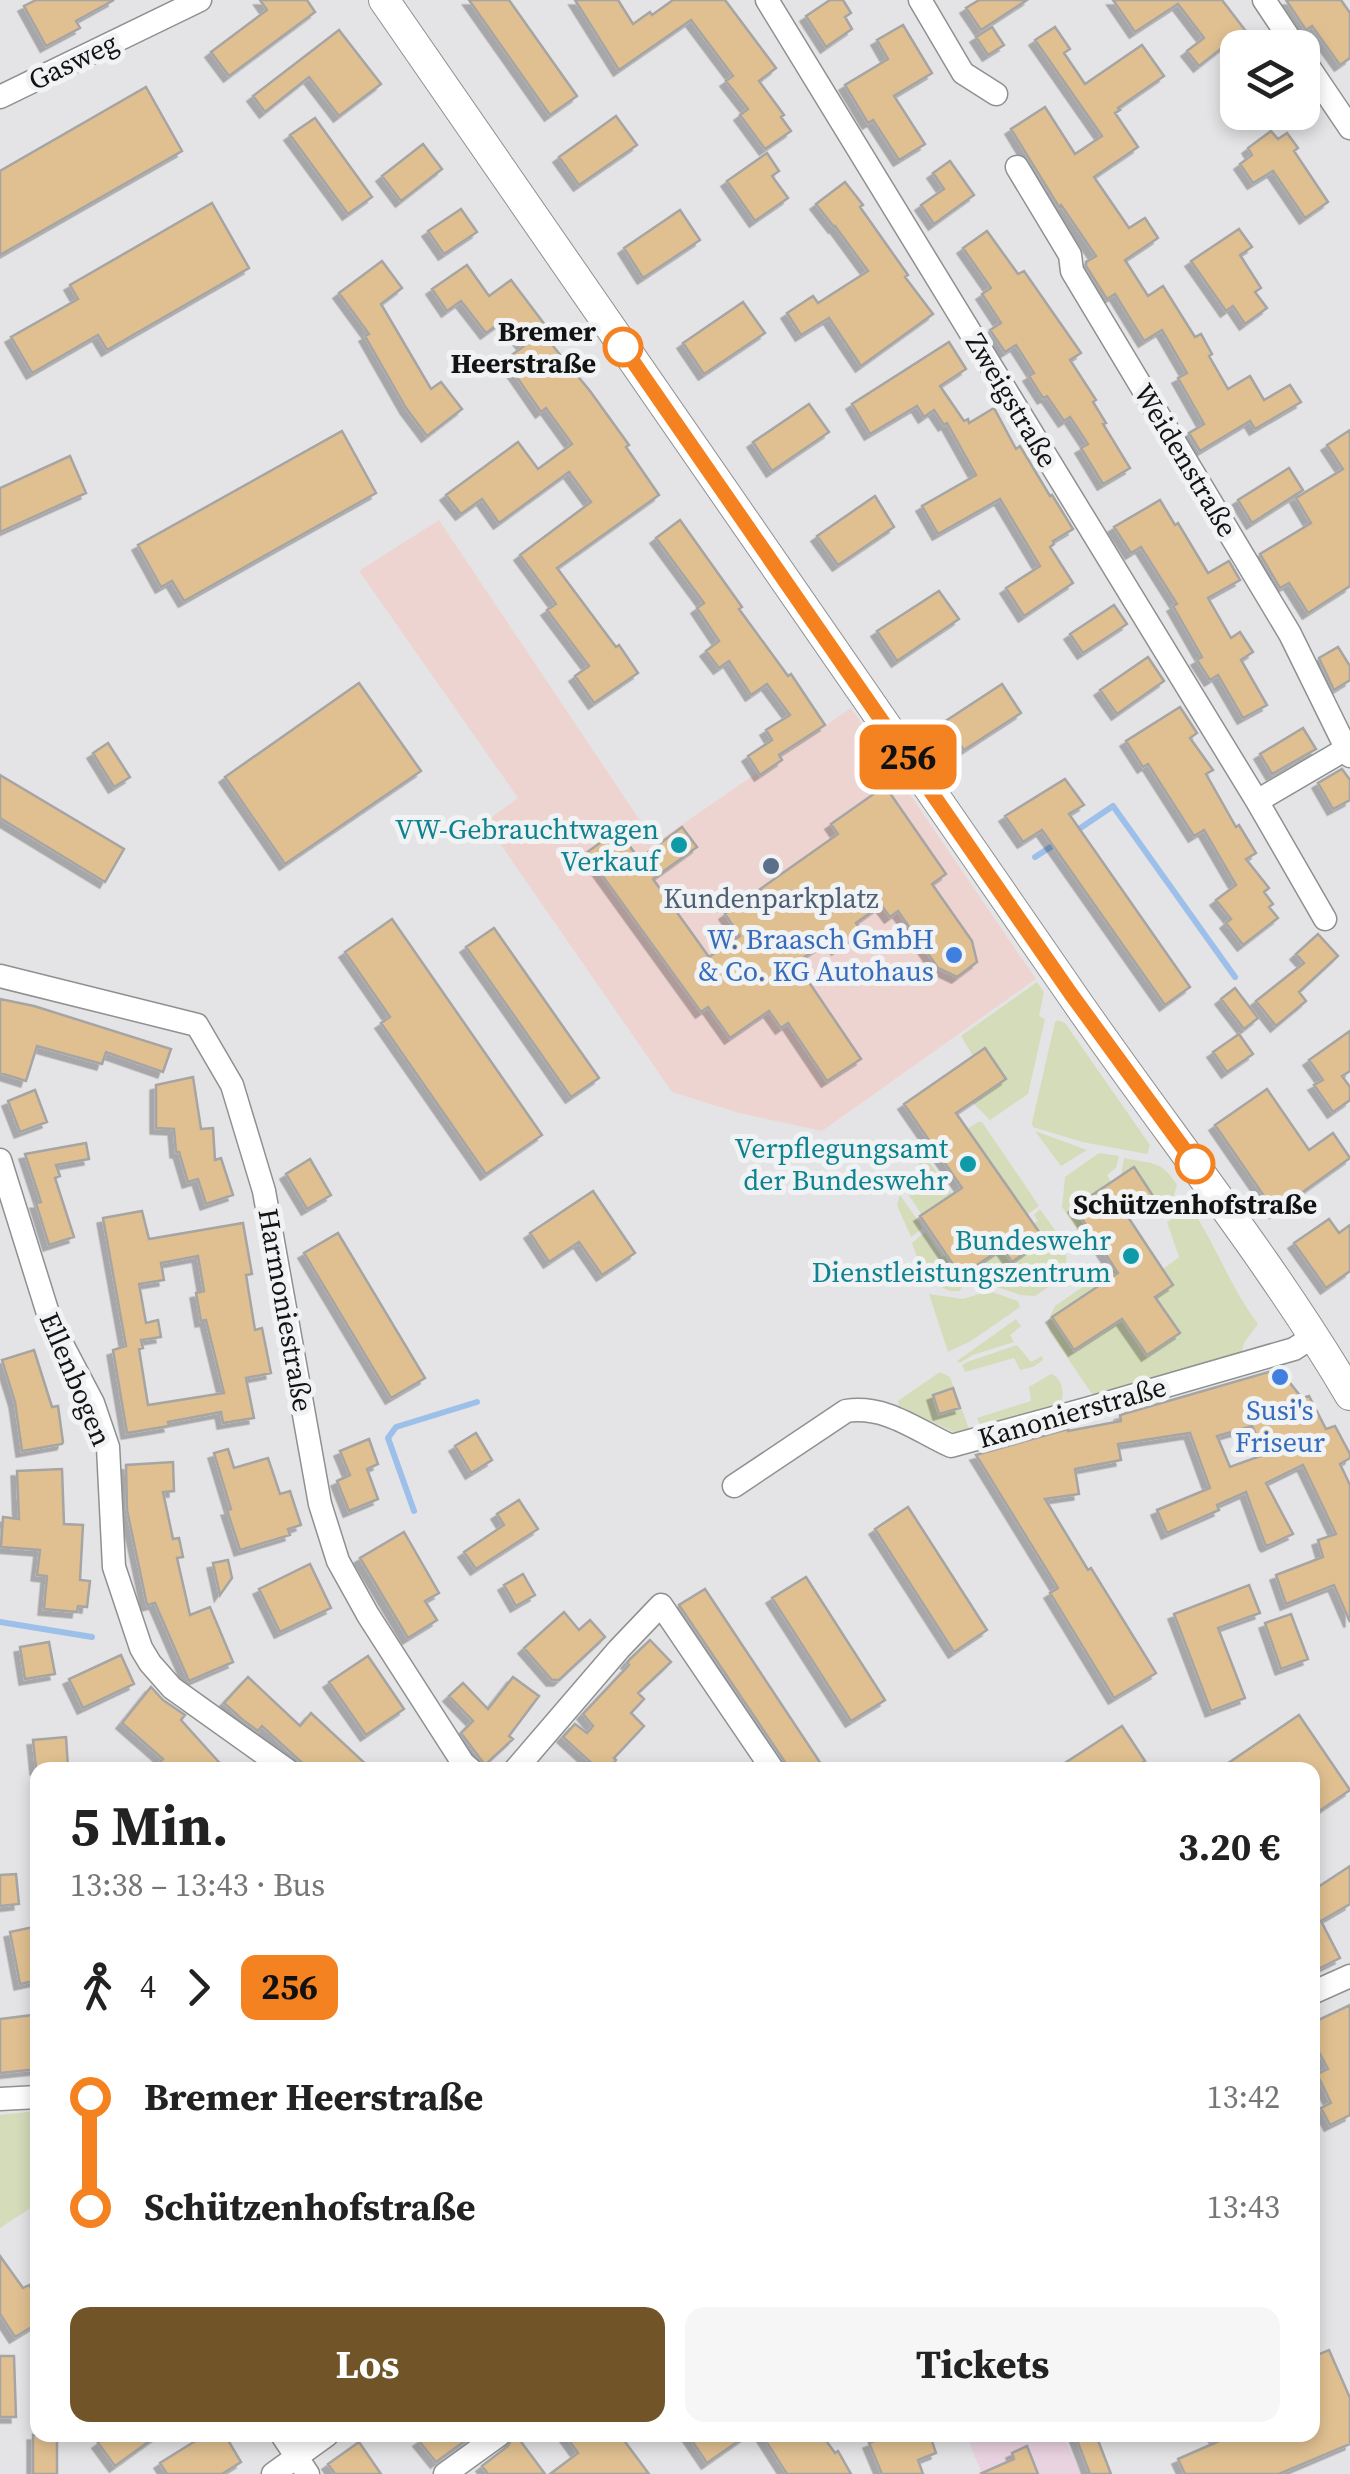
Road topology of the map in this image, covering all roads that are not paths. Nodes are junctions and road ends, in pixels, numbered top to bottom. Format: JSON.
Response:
{"nodes":[{"id":1,"x":200,"y":0,"type":"edge"},
{"id":2,"x":384,"y":0,"type":"edge"},
{"id":3,"x":767,"y":0,"type":"edge"},
{"id":4,"x":920,"y":0,"type":"edge"},
{"id":5,"x":1264,"y":0,"type":"edge"},
{"id":6,"x":1284,"y":30,"type":"edge"},
{"id":7,"x":1320,"y":84,"type":"edge"},
{"id":8,"x":996,"y":94,"type":"dead end"},
{"id":9,"x":0,"y":97,"type":"edge"},
{"id":10,"x":1350,"y":128,"type":"edge"},
{"id":11,"x":1017,"y":168,"type":"dead end"},
{"id":12,"x":1348,"y":753,"type":"edge"},
{"id":13,"x":1257,"y":801,"type":"junction"},
{"id":14,"x":1325,"y":919,"type":"dead end"},
{"id":15,"x":0,"y":976,"type":"edge"},
{"id":16,"x":0,"y":1160,"type":"edge"},
{"id":17,"x":1314,"y":1336,"type":"junction"},
{"id":18,"x":1350,"y":1395,"type":"edge"},
{"id":19,"x":734,"y":1486,"type":"dead end"},
{"id":20,"x":276,"y":1762,"type":"edge"},
{"id":21,"x":462,"y":1762,"type":"edge"},
{"id":22,"x":522,"y":1762,"type":"edge"},
{"id":23,"x":767,"y":1762,"type":"edge"},
{"id":24,"x":1350,"y":1976,"type":"edge"},
{"id":25,"x":1320,"y":1989,"type":"edge"},
{"id":26,"x":30,"y":2098,"type":"edge"},
{"id":27,"x":0,"y":2099,"type":"edge"},
{"id":28,"x":287,"y":2442,"type":"edge"},
{"id":29,"x":321,"y":2442,"type":"edge"},
{"id":30,"x":489,"y":2442,"type":"edge"},
{"id":31,"x":302,"y":2466,"type":"edge"},
{"id":32,"x":273,"y":2474,"type":"edge"},
{"id":33,"x":445,"y":2474,"type":"edge"}],
"edges":[{"from":1,"to":9,"type":"street","name":"Gasweg"},
{"from":2,"to":17,"type":"street"},
{"from":3,"to":13,"type":"street","name":"Zweigstraße"},
{"from":4,"to":8,"type":"street"},
{"from":5,"to":6,"type":"street"},
{"from":7,"to":10,"type":"street"},
{"from":11,"to":12,"type":"street","name":"Weidenstraße"},
{"from":12,"to":13,"type":"street"},
{"from":13,"to":14,"type":"street","name":"Zweigstraße"},
{"from":15,"to":21,"type":"street","name":"Harmoniestraße"},
{"from":16,"to":20,"type":"street","name":"Ellenbogen"},
{"from":17,"to":18,"type":"street"},
{"from":17,"to":19,"type":"street","name":"Kanonierstraße"},
{"from":22,"to":23,"type":"street"},
{"from":24,"to":25,"type":"street"},
{"from":26,"to":27,"type":"street"},
{"from":28,"to":31,"type":"street"},
{"from":29,"to":31,"type":"street"},
{"from":30,"to":33,"type":"street"},
{"from":31,"to":32,"type":"street"}]}
